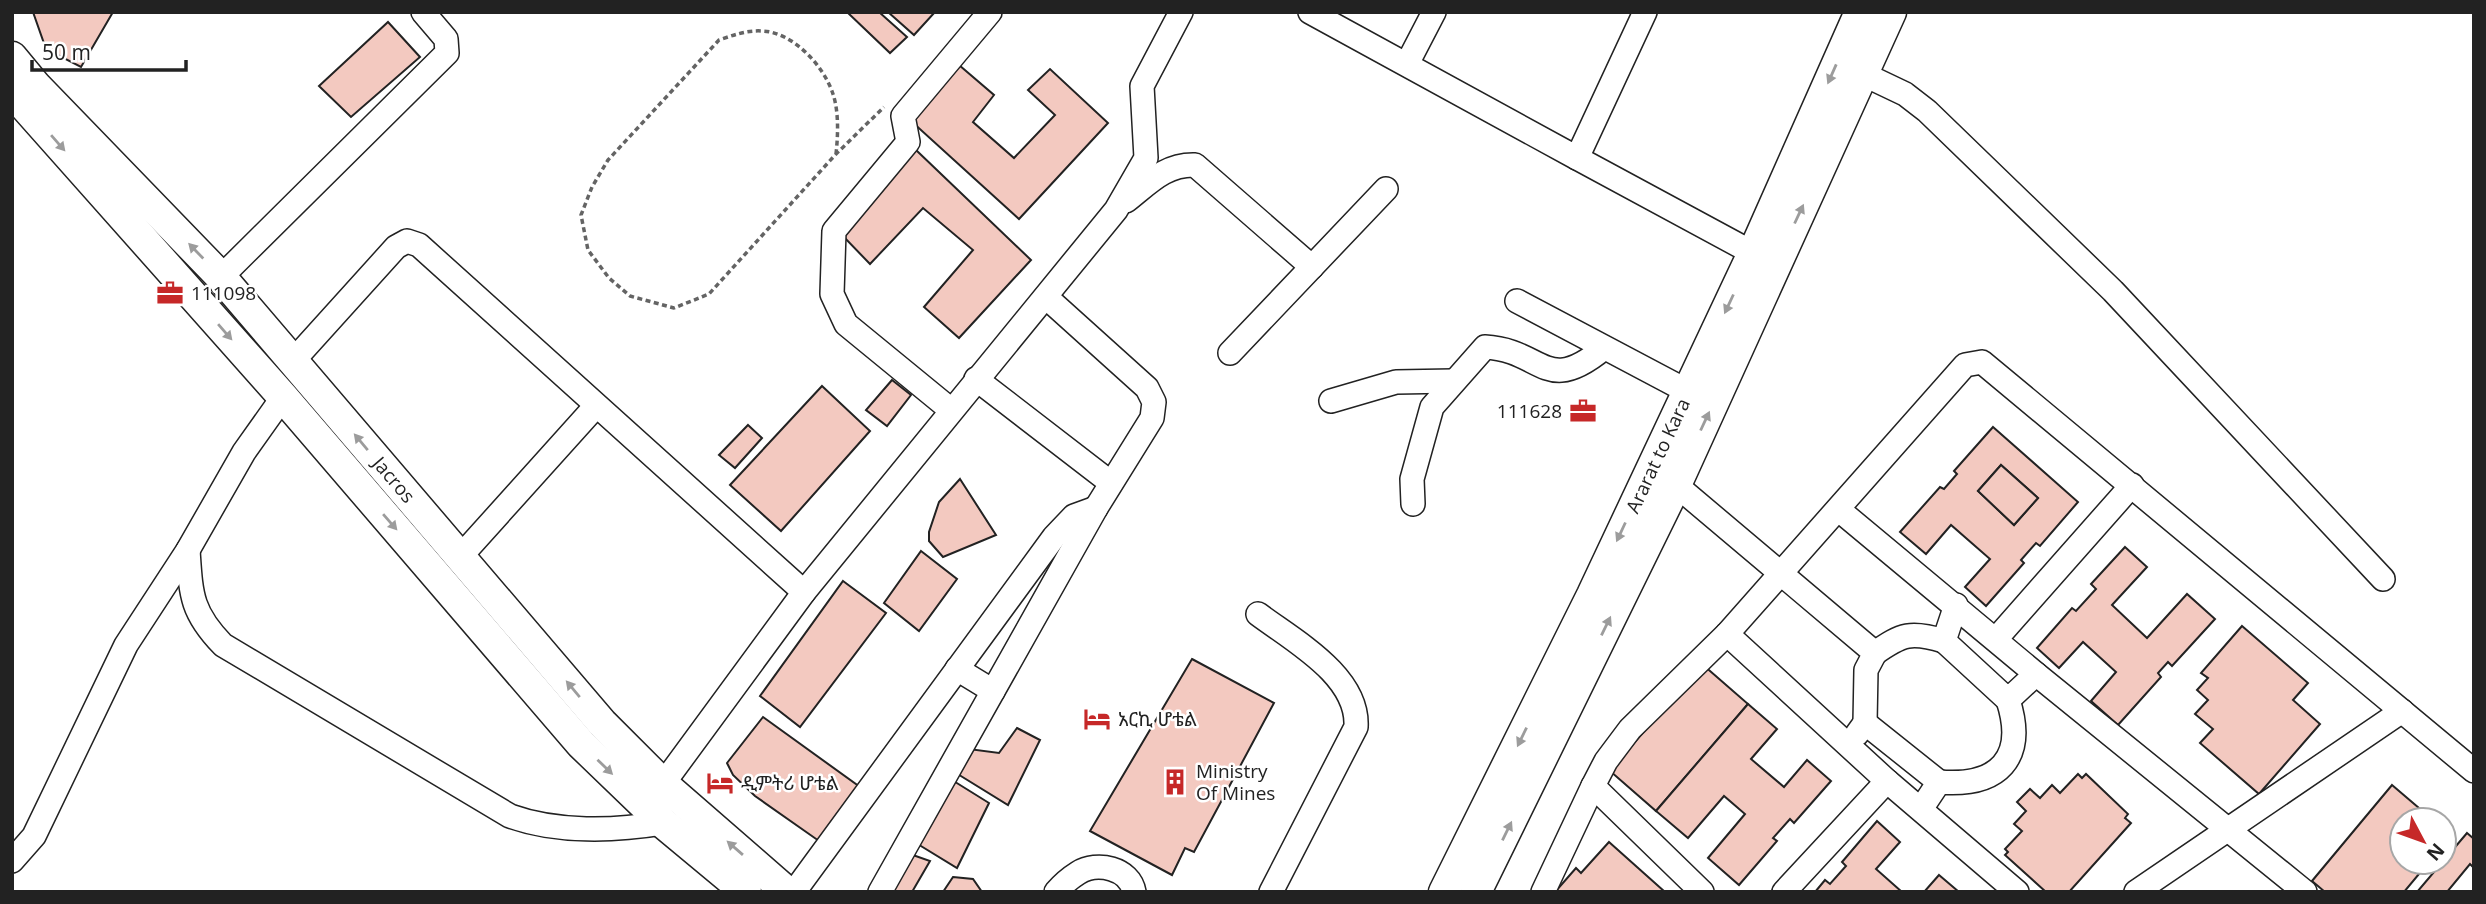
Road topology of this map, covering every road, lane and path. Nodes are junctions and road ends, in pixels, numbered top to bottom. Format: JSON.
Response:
{"nodes":[{"id":1,"x":423,"y":12,"type":"edge"},
{"id":2,"x":990,"y":12,"type":"edge"},
{"id":3,"x":1181,"y":12,"type":"edge"},
{"id":4,"x":1310,"y":12,"type":"edge"},
{"id":5,"x":1434,"y":12,"type":"edge"},
{"id":6,"x":1645,"y":12,"type":"edge"},
{"id":7,"x":1860,"y":12,"type":"edge"},
{"id":8,"x":1891,"y":12,"type":"edge"},
{"id":9,"x":12,"y":57,"type":"edge"},
{"id":10,"x":1407,"y":64,"type":"junction"},
{"id":11,"x":1863,"y":74,"type":"junction"},
{"id":12,"x":12,"y":92,"type":"edge"},
{"id":13,"x":888,"y":104,"type":"dead end"},
{"id":14,"x":836,"y":154,"type":"junction"},
{"id":15,"x":1577,"y":158,"type":"junction"},
{"id":16,"x":1387,"y":189,"type":"dead end"},
{"id":17,"x":1116,"y":210,"type":"junction"},
{"id":18,"x":1753,"y":253,"type":"junction"},
{"id":19,"x":1312,"y":267,"type":"junction"},
{"id":20,"x":221,"y":277,"type":"junction"},
{"id":21,"x":1046,"y":297,"type":"junction"},
{"id":22,"x":1517,"y":301,"type":"dead end"},
{"id":23,"x":1604,"y":348,"type":"junction"},
{"id":24,"x":1230,"y":352,"type":"dead end"},
{"id":25,"x":293,"y":361,"type":"junction"},
{"id":26,"x":976,"y":379,"type":"junction"},
{"id":27,"x":1454,"y":381,"type":"junction"},
{"id":28,"x":1687,"y":391,"type":"junction"},
{"id":29,"x":282,"y":397,"type":"junction"},
{"id":30,"x":1331,"y":401,"type":"dead end"},
{"id":31,"x":596,"y":407,"type":"junction"},
{"id":32,"x":951,"y":410,"type":"junction"},
{"id":33,"x":1663,"y":478,"type":"junction"},
{"id":34,"x":1111,"y":483,"type":"junction"},
{"id":35,"x":2132,"y":485,"type":"junction"},
{"id":36,"x":1413,"y":504,"type":"dead end"},
{"id":37,"x":1096,"y":508,"type":"junction"},
{"id":38,"x":1839,"y":510,"type":"junction"},
{"id":39,"x":188,"y":550,"type":"junction"},
{"id":40,"x":460,"y":557,"type":"junction"},
{"id":41,"x":1782,"y":572,"type":"junction"},
{"id":42,"x":2383,"y":579,"type":"dead end"},
{"id":43,"x":804,"y":592,"type":"junction"},
{"id":44,"x":1956,"y":605,"type":"junction"},
{"id":45,"x":1258,"y":614,"type":"dead end"},
{"id":46,"x":1727,"y":634,"type":"junction"},
{"id":47,"x":1996,"y":639,"type":"junction"},
{"id":48,"x":1944,"y":641,"type":"junction"},
{"id":49,"x":1875,"y":653,"type":"junction"},
{"id":50,"x":957,"y":669,"type":"junction"},
{"id":51,"x":2036,"y":674,"type":"junction"},
{"id":52,"x":993,"y":691,"type":"junction"},
{"id":53,"x":2008,"y":700,"type":"junction"},
{"id":54,"x":2402,"y":711,"type":"junction"},
{"id":55,"x":1865,"y":723,"type":"junction"},
{"id":56,"x":591,"y":734,"type":"junction"},
{"id":57,"x":1849,"y":746,"type":"junction"},
{"id":58,"x":2474,"y":771,"type":"edge"},
{"id":59,"x":1887,"y":781,"type":"junction"},
{"id":60,"x":1938,"y":782,"type":"junction"},
{"id":61,"x":663,"y":784,"type":"junction"},
{"id":62,"x":1593,"y":786,"type":"junction"},
{"id":63,"x":1921,"y":809,"type":"junction"},
{"id":64,"x":663,"y":823,"type":"junction"},
{"id":65,"x":2228,"y":830,"type":"junction"},
{"id":66,"x":12,"y":861,"type":"edge"},
{"id":67,"x":2008,"y":889,"type":"edge"},
{"id":68,"x":746,"y":892,"type":"edge"},
{"id":69,"x":788,"y":892,"type":"edge"},
{"id":70,"x":794,"y":892,"type":"edge"},
{"id":71,"x":880,"y":892,"type":"edge"},
{"id":72,"x":1056,"y":892,"type":"edge"},
{"id":73,"x":1134,"y":892,"type":"edge"},
{"id":74,"x":1271,"y":892,"type":"edge"},
{"id":75,"x":1444,"y":892,"type":"edge"},
{"id":76,"x":1476,"y":892,"type":"edge"},
{"id":77,"x":1543,"y":892,"type":"edge"},
{"id":78,"x":1702,"y":892,"type":"edge"},
{"id":79,"x":1784,"y":892,"type":"edge"},
{"id":80,"x":2136,"y":892,"type":"edge"},
{"id":81,"x":2305,"y":892,"type":"edge"}],
"edges":[{"from":1,"to":20,"type":"street"},
{"from":2,"to":32,"type":"street"},
{"from":3,"to":17,"type":"street"},
{"from":4,"to":10,"type":"street"},
{"from":5,"to":10,"type":"street"},
{"from":6,"to":15,"type":"street"},
{"from":7,"to":18,"type":"main road","name":"Ararat to Kara","one_way":true},
{"from":8,"to":11,"type":"main road","name":"Ararat to Kara"},
{"from":20,"to":9,"type":"main road","name":"Jacros","one_way":true},
{"from":10,"to":15,"type":"street"},
{"from":33,"to":11,"type":"main road","name":"Ararat to Kara","one_way":true},
{"from":11,"to":42,"type":"street"},
{"from":12,"to":29,"type":"main road","name":"Jacros","one_way":true},
{"from":13,"to":14,"type":"path"},
{"from":14,"to":14,"type":"path"},
{"from":15,"to":18,"type":"street"},
{"from":16,"to":19,"type":"street"},
{"from":17,"to":19,"type":"street"},
{"from":17,"to":21,"type":"street"},
{"from":18,"to":28,"type":"main road","name":"Ararat to Kara","one_way":true},
{"from":19,"to":24,"type":"street"},
{"from":20,"to":25,"type":"main road","name":"Jacros"},
{"from":21,"to":26,"type":"street"},
{"from":21,"to":34,"type":"street"},
{"from":22,"to":23,"type":"street"},
{"from":23,"to":27,"type":"street"},
{"from":23,"to":28,"type":"street"},
{"from":25,"to":31,"type":"street"},
{"from":40,"to":25,"type":"main road","name":"Jacros","one_way":true},
{"from":26,"to":32,"type":"street"},
{"from":26,"to":34,"type":"street"},
{"from":27,"to":30,"type":"street"},
{"from":27,"to":36,"type":"street"},
{"from":28,"to":33,"type":"main road","name":"Ararat to Kara"},
{"from":29,"to":39,"type":"street"},
{"from":29,"to":56,"type":"main road","name":"Jacros","one_way":true},
{"from":31,"to":40,"type":"street"},
{"from":31,"to":43,"type":"street"},
{"from":32,"to":43,"type":"street"},
{"from":33,"to":41,"type":"street"},
{"from":33,"to":75,"type":"main road","name":"Ararat to Kara","one_way":true},
{"from":76,"to":33,"type":"main road","name":"Ararat to Kara","one_way":true},
{"from":34,"to":37,"type":"street"},
{"from":35,"to":38,"type":"street"},
{"from":35,"to":47,"type":"street"},
{"from":35,"to":54,"type":"street"},
{"from":37,"to":50,"type":"street"},
{"from":37,"to":52,"type":"street"},
{"from":38,"to":41,"type":"street"},
{"from":38,"to":44,"type":"street"},
{"from":39,"to":64,"type":"street"},
{"from":39,"to":66,"type":"street"},
{"from":56,"to":40,"type":"main road","name":"Jacros","one_way":true},
{"from":41,"to":46,"type":"street"},
{"from":41,"to":49,"type":"street"},
{"from":43,"to":61,"type":"street"},
{"from":44,"to":47,"type":"street"},
{"from":44,"to":48,"type":"street"},
{"from":45,"to":74,"type":"street"},
{"from":46,"to":57,"type":"street"},
{"from":46,"to":62,"type":"street"},
{"from":47,"to":51,"type":"street"},
{"from":48,"to":49,"type":"street"},
{"from":48,"to":53,"type":"street"},
{"from":49,"to":55,"type":"street"},
{"from":50,"to":52,"type":"street"},
{"from":50,"to":70,"type":"street"},
{"from":51,"to":53,"type":"street"},
{"from":51,"to":65,"type":"street"},
{"from":52,"to":71,"type":"street"},
{"from":53,"to":60,"type":"street"},
{"from":54,"to":58,"type":"street"},
{"from":54,"to":65,"type":"street"},
{"from":55,"to":57,"type":"street"},
{"from":55,"to":60,"type":"street"},
{"from":56,"to":61,"type":"main road","name":"Jacros"},
{"from":56,"to":64,"type":"main road","name":"Jacros","one_way":true},
{"from":57,"to":59,"type":"street"},
{"from":59,"to":63,"type":"street"},
{"from":59,"to":79,"type":"street"},
{"from":60,"to":63,"type":"street"},
{"from":69,"to":61,"type":"main road","name":"Jacros","one_way":true},
{"from":62,"to":77,"type":"street"},
{"from":62,"to":78,"type":"street"},
{"from":63,"to":67,"type":"street"},
{"from":64,"to":68,"type":"main road","name":"Jacros"},
{"from":65,"to":80,"type":"street"},
{"from":65,"to":81,"type":"street"},
{"from":72,"to":73,"type":"street"}]}
